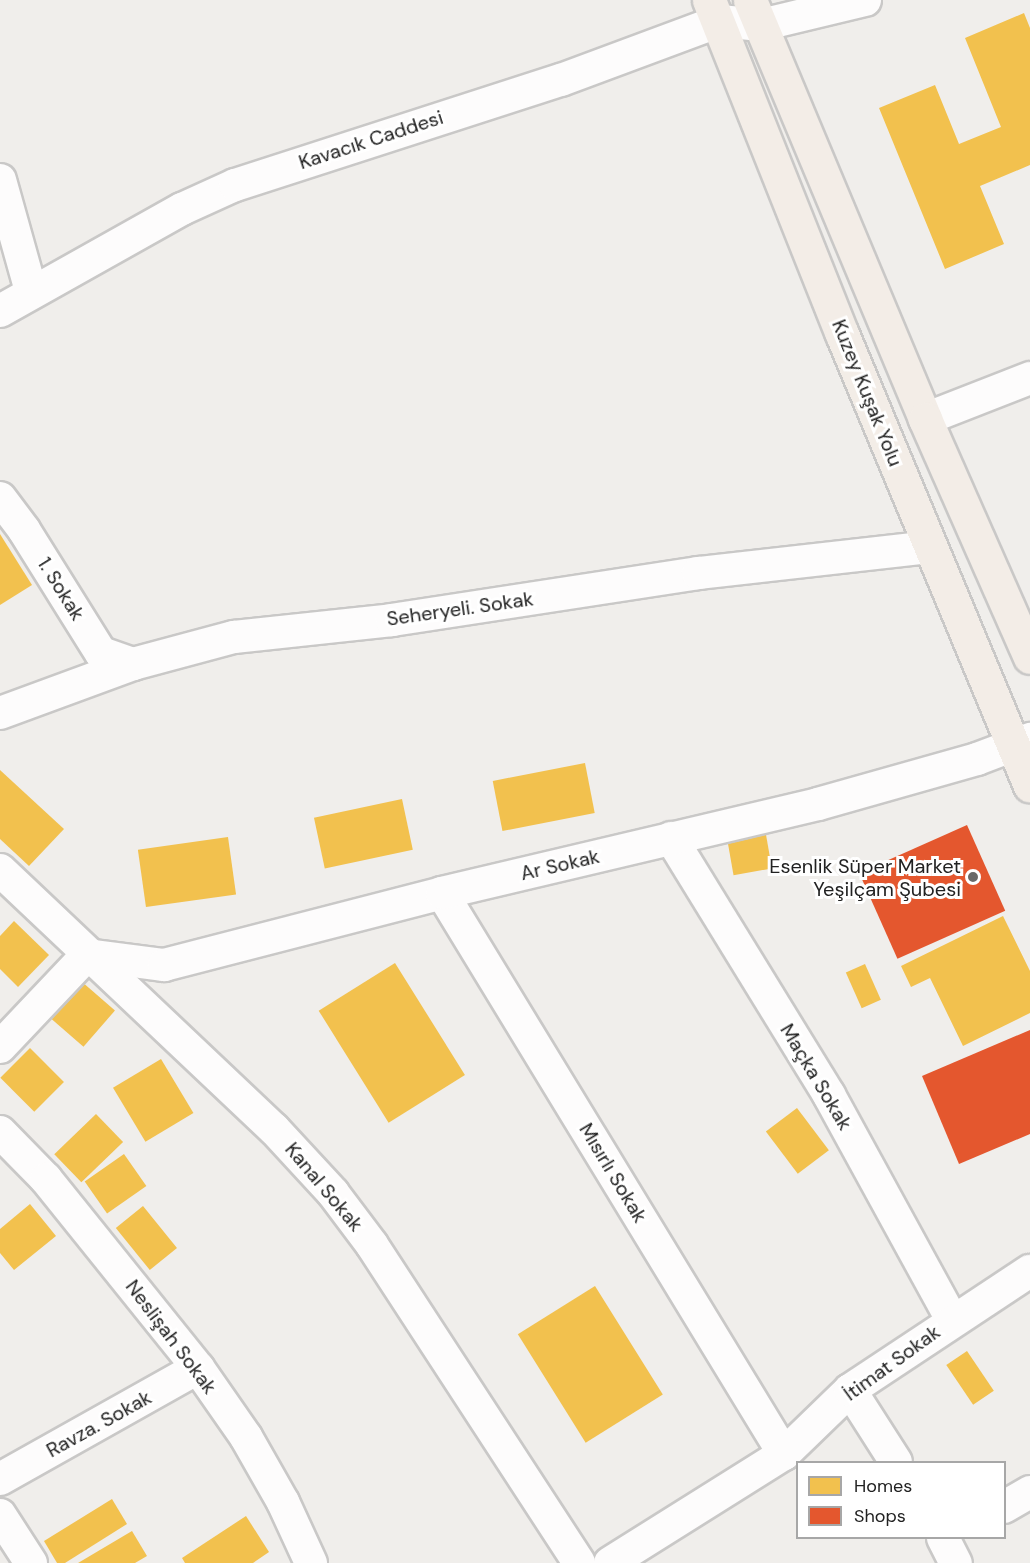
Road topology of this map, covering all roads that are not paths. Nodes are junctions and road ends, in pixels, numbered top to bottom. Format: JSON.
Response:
{"nodes":[{"id":1,"x":865,"y":0,"type":"edge"},
{"id":2,"x":715,"y":10,"type":"edge"},
{"id":3,"x":756,"y":13,"type":"edge"},
{"id":4,"x":0,"y":180,"type":"edge"},
{"id":5,"x":31,"y":291,"type":"junction"},
{"id":6,"x":0,"y":310,"type":"edge"},
{"id":7,"x":1030,"y":378,"type":"edge"},
{"id":8,"x":925,"y":419,"type":"junction"},
{"id":9,"x":0,"y":498,"type":"edge"},
{"id":10,"x":929,"y":547,"type":"junction"},
{"id":11,"x":1030,"y":657,"type":"edge"},
{"id":12,"x":133,"y":664,"type":"junction"},
{"id":13,"x":0,"y":713,"type":"edge"},
{"id":14,"x":1021,"y":742,"type":"edge"},
{"id":15,"x":1030,"y":784,"type":"edge"},
{"id":16,"x":671,"y":838,"type":"junction"},
{"id":17,"x":0,"y":870,"type":"edge"},
{"id":18,"x":442,"y":893,"type":"junction"},
{"id":19,"x":87,"y":955,"type":"junction"},
{"id":20,"x":0,"y":1047,"type":"edge"},
{"id":21,"x":0,"y":1132,"type":"edge"},
{"id":22,"x":1030,"y":1271,"type":"edge"},
{"id":23,"x":952,"y":1320,"type":"junction"},
{"id":24,"x":198,"y":1368,"type":"junction"},
{"id":25,"x":850,"y":1390,"type":"junction"},
{"id":26,"x":784,"y":1454,"type":"junction"},
{"id":27,"x":895,"y":1461,"type":"edge"},
{"id":28,"x":0,"y":1479,"type":"edge"},
{"id":29,"x":1030,"y":1491,"type":"edge"},
{"id":30,"x":1006,"y":1506,"type":"edge"},
{"id":31,"x":0,"y":1515,"type":"edge"},
{"id":32,"x":31,"y":1563,"type":"edge"},
{"id":33,"x":311,"y":1563,"type":"edge"},
{"id":34,"x":579,"y":1563,"type":"edge"},
{"id":35,"x":610,"y":1563,"type":"edge"}],
"edges":[{"from":1,"to":3,"type":"street"},
{"from":2,"to":3,"type":"street","name":"Kavacık Caddesi"},
{"from":2,"to":5,"type":"street","name":"Kavacık Caddesi"},
{"from":2,"to":10,"type":"main road","name":"Kuzey Kuşak Yolu"},
{"from":3,"to":8,"type":"main road"},
{"from":4,"to":5,"type":"street"},
{"from":5,"to":6,"type":"street","name":"Kavacık Caddesi"},
{"from":7,"to":8,"type":"street"},
{"from":8,"to":11,"type":"main road"},
{"from":9,"to":12,"type":"street","name":"1. Sokak"},
{"from":10,"to":12,"type":"street","name":"Seheryeli. Sokak"},
{"from":10,"to":14,"type":"main road","name":"Kuzey Kuşak Yolu"},
{"from":12,"to":13,"type":"street","name":"Seheryeli. Sokak"},
{"from":14,"to":15,"type":"main road","name":"Kuzey Kuşak Yolu"},
{"from":14,"to":16,"type":"street","name":"Ar Sokak"},
{"from":16,"to":18,"type":"street","name":"Ar Sokak"},
{"from":16,"to":23,"type":"street","name":"Maçka Sokak"},
{"from":17,"to":19,"type":"street","name":"Kanal Sokak"},
{"from":18,"to":19,"type":"street","name":"Ar Sokak"},
{"from":18,"to":26,"type":"street","name":"Mısırlı Sokak"},
{"from":19,"to":20,"type":"street"},
{"from":19,"to":34,"type":"street","name":"Kanal Sokak"},
{"from":21,"to":24,"type":"street","name":"Neslişah Sokak"},
{"from":22,"to":23,"type":"street","name":"İtimat Sokak"},
{"from":23,"to":25,"type":"street","name":"İtimat Sokak"},
{"from":24,"to":28,"type":"street","name":"Ravza. Sokak"},
{"from":24,"to":33,"type":"street","name":"Neslişah Sokak"},
{"from":25,"to":26,"type":"street","name":"İtimat Sokak"},
{"from":25,"to":27,"type":"street"},
{"from":26,"to":35,"type":"street","name":"İtimat Sokak"},
{"from":29,"to":30,"type":"street"},
{"from":31,"to":32,"type":"street"}]}
